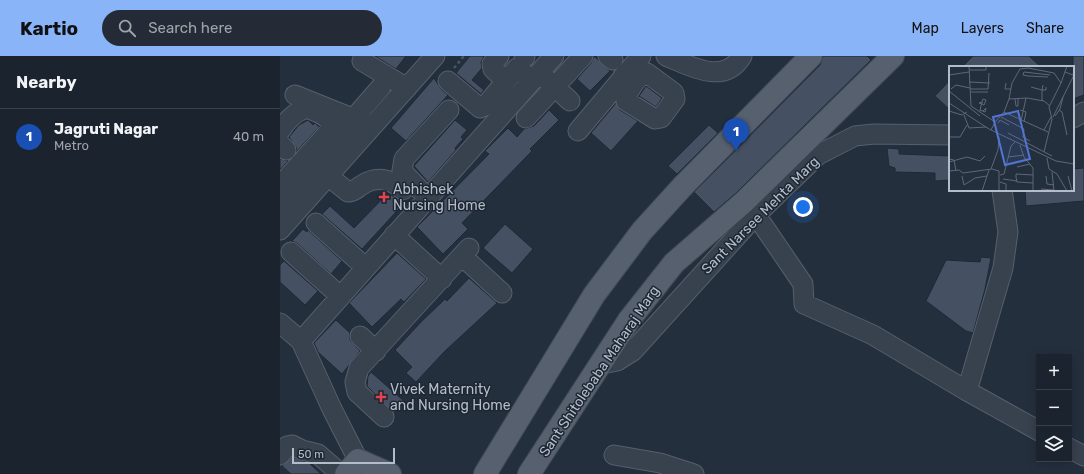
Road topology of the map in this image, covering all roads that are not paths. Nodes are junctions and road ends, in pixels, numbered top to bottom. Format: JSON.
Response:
{"nodes":[{"id":1,"x":435,"y":56,"type":"edge"},
{"id":2,"x":499,"y":56,"type":"edge"},
{"id":3,"x":554,"y":56,"type":"edge"},
{"id":4,"x":583,"y":56,"type":"edge"},
{"id":5,"x":641,"y":56,"type":"edge"},
{"id":6,"x":666,"y":56,"type":"edge"},
{"id":7,"x":742,"y":56,"type":"edge"},
{"id":8,"x":811,"y":56,"type":"edge"},
{"id":9,"x":893,"y":56,"type":"edge"},
{"id":10,"x":362,"y":61,"type":"dead end"},
{"id":11,"x":520,"y":64,"type":"edge"},
{"id":12,"x":535,"y":76,"type":"junction"},
{"id":13,"x":448,"y":81,"type":"dead end"},
{"id":14,"x":554,"y":86,"type":"junction"},
{"id":15,"x":381,"y":87,"type":"dead end"},
{"id":16,"x":407,"y":88,"type":"junction"},
{"id":17,"x":295,"y":95,"type":"dead end"},
{"id":18,"x":570,"y":101,"type":"dead end"},
{"id":19,"x":449,"y":110,"type":"dead end"},
{"id":20,"x":1084,"y":112,"type":"edge"},
{"id":21,"x":1074,"y":117,"type":"edge"},
{"id":22,"x":526,"y":118,"type":"dead end"},
{"id":23,"x":350,"y":125,"type":"junction"},
{"id":24,"x":372,"y":126,"type":"junction"},
{"id":25,"x":280,"y":131,"type":"edge"},
{"id":26,"x":578,"y":131,"type":"dead end"},
{"id":27,"x":949,"y":135,"type":"edge"},
{"id":28,"x":328,"y":176,"type":"junction"},
{"id":29,"x":1002,"y":191,"type":"edge"},
{"id":30,"x":414,"y":195,"type":"junction"},
{"id":31,"x":281,"y":199,"type":"edge"},
{"id":32,"x":756,"y":215,"type":"junction"},
{"id":33,"x":316,"y":223,"type":"dead end"},
{"id":34,"x":280,"y":229,"type":"edge"},
{"id":35,"x":394,"y":235,"type":"junction"},
{"id":36,"x":291,"y":252,"type":"dead end"},
{"id":37,"x":361,"y":264,"type":"junction"},
{"id":38,"x":442,"y":278,"type":"junction"},
{"id":39,"x":502,"y":293,"type":"dead end"},
{"id":40,"x":340,"y":296,"type":"junction"},
{"id":41,"x":280,"y":323,"type":"edge"},
{"id":42,"x":360,"y":336,"type":"dead end"},
{"id":43,"x":301,"y":341,"type":"junction"},
{"id":44,"x":376,"y":351,"type":"junction"},
{"id":45,"x":602,"y":364,"type":"junction"},
{"id":46,"x":967,"y":391,"type":"junction"},
{"id":47,"x":332,"y":409,"type":"junction"},
{"id":48,"x":1036,"y":429,"type":"edge"},
{"id":49,"x":1072,"y":450,"type":"edge"},
{"id":50,"x":280,"y":455,"type":"edge"},
{"id":51,"x":614,"y":455,"type":"dead end"},
{"id":52,"x":1084,"y":456,"type":"edge"},
{"id":53,"x":352,"y":467,"type":"edge"},
{"id":54,"x":341,"y":474,"type":"edge"},
{"id":55,"x":390,"y":474,"type":"edge"},
{"id":56,"x":485,"y":474,"type":"edge"},
{"id":57,"x":529,"y":474,"type":"edge"},
{"id":58,"x":694,"y":474,"type":"edge"}],
"edges":[{"from":1,"to":16,"type":"street"},
{"from":2,"to":11,"type":"street"},
{"from":3,"to":12,"type":"street"},
{"from":4,"to":14,"type":"street"},
{"from":5,"to":26,"type":"street"},
{"from":6,"to":7,"type":"street"},
{"from":8,"to":56,"type":"main road"},
{"from":9,"to":45,"type":"main road","name":"Sant Shitolebaba Maharaj Marg"},
{"from":10,"to":16,"type":"street"},
{"from":11,"to":12,"type":"street"},
{"from":11,"to":13,"type":"street"},
{"from":12,"to":14,"type":"street"},
{"from":12,"to":30,"type":"street"},
{"from":14,"to":18,"type":"street"},
{"from":14,"to":22,"type":"street"},
{"from":15,"to":23,"type":"street"},
{"from":16,"to":24,"type":"street"},
{"from":17,"to":23,"type":"street"},
{"from":19,"to":30,"type":"street"},
{"from":20,"to":21,"type":"street"},
{"from":23,"to":24,"type":"street"},
{"from":23,"to":31,"type":"street"},
{"from":24,"to":28,"type":"street"},
{"from":25,"to":31,"type":"street"},
{"from":27,"to":32,"type":"street","name":"Sant Narsee Mehta Marg"},
{"from":28,"to":30,"type":"street"},
{"from":28,"to":34,"type":"street"},
{"from":29,"to":46,"type":"street"},
{"from":30,"to":35,"type":"street"},
{"from":30,"to":37,"type":"street"},
{"from":32,"to":45,"type":"street","name":"Sant Narsee Mehta Marg"},
{"from":32,"to":46,"type":"street"},
{"from":33,"to":37,"type":"street"},
{"from":35,"to":37,"type":"street"},
{"from":35,"to":38,"type":"street"},
{"from":36,"to":40,"type":"street"},
{"from":37,"to":40,"type":"street"},
{"from":38,"to":39,"type":"street"},
{"from":38,"to":44,"type":"street"},
{"from":40,"to":43,"type":"street"},
{"from":41,"to":43,"type":"street"},
{"from":42,"to":44,"type":"street"},
{"from":43,"to":47,"type":"street"},
{"from":44,"to":47,"type":"street"},
{"from":45,"to":57,"type":"main road","name":"Sant Shitolebaba Maharaj Marg"},
{"from":46,"to":48,"type":"street"},
{"from":47,"to":53,"type":"street"},
{"from":49,"to":52,"type":"street"},
{"from":50,"to":54,"type":"street"},
{"from":51,"to":58,"type":"street"},
{"from":53,"to":55,"type":"main road"}]}
